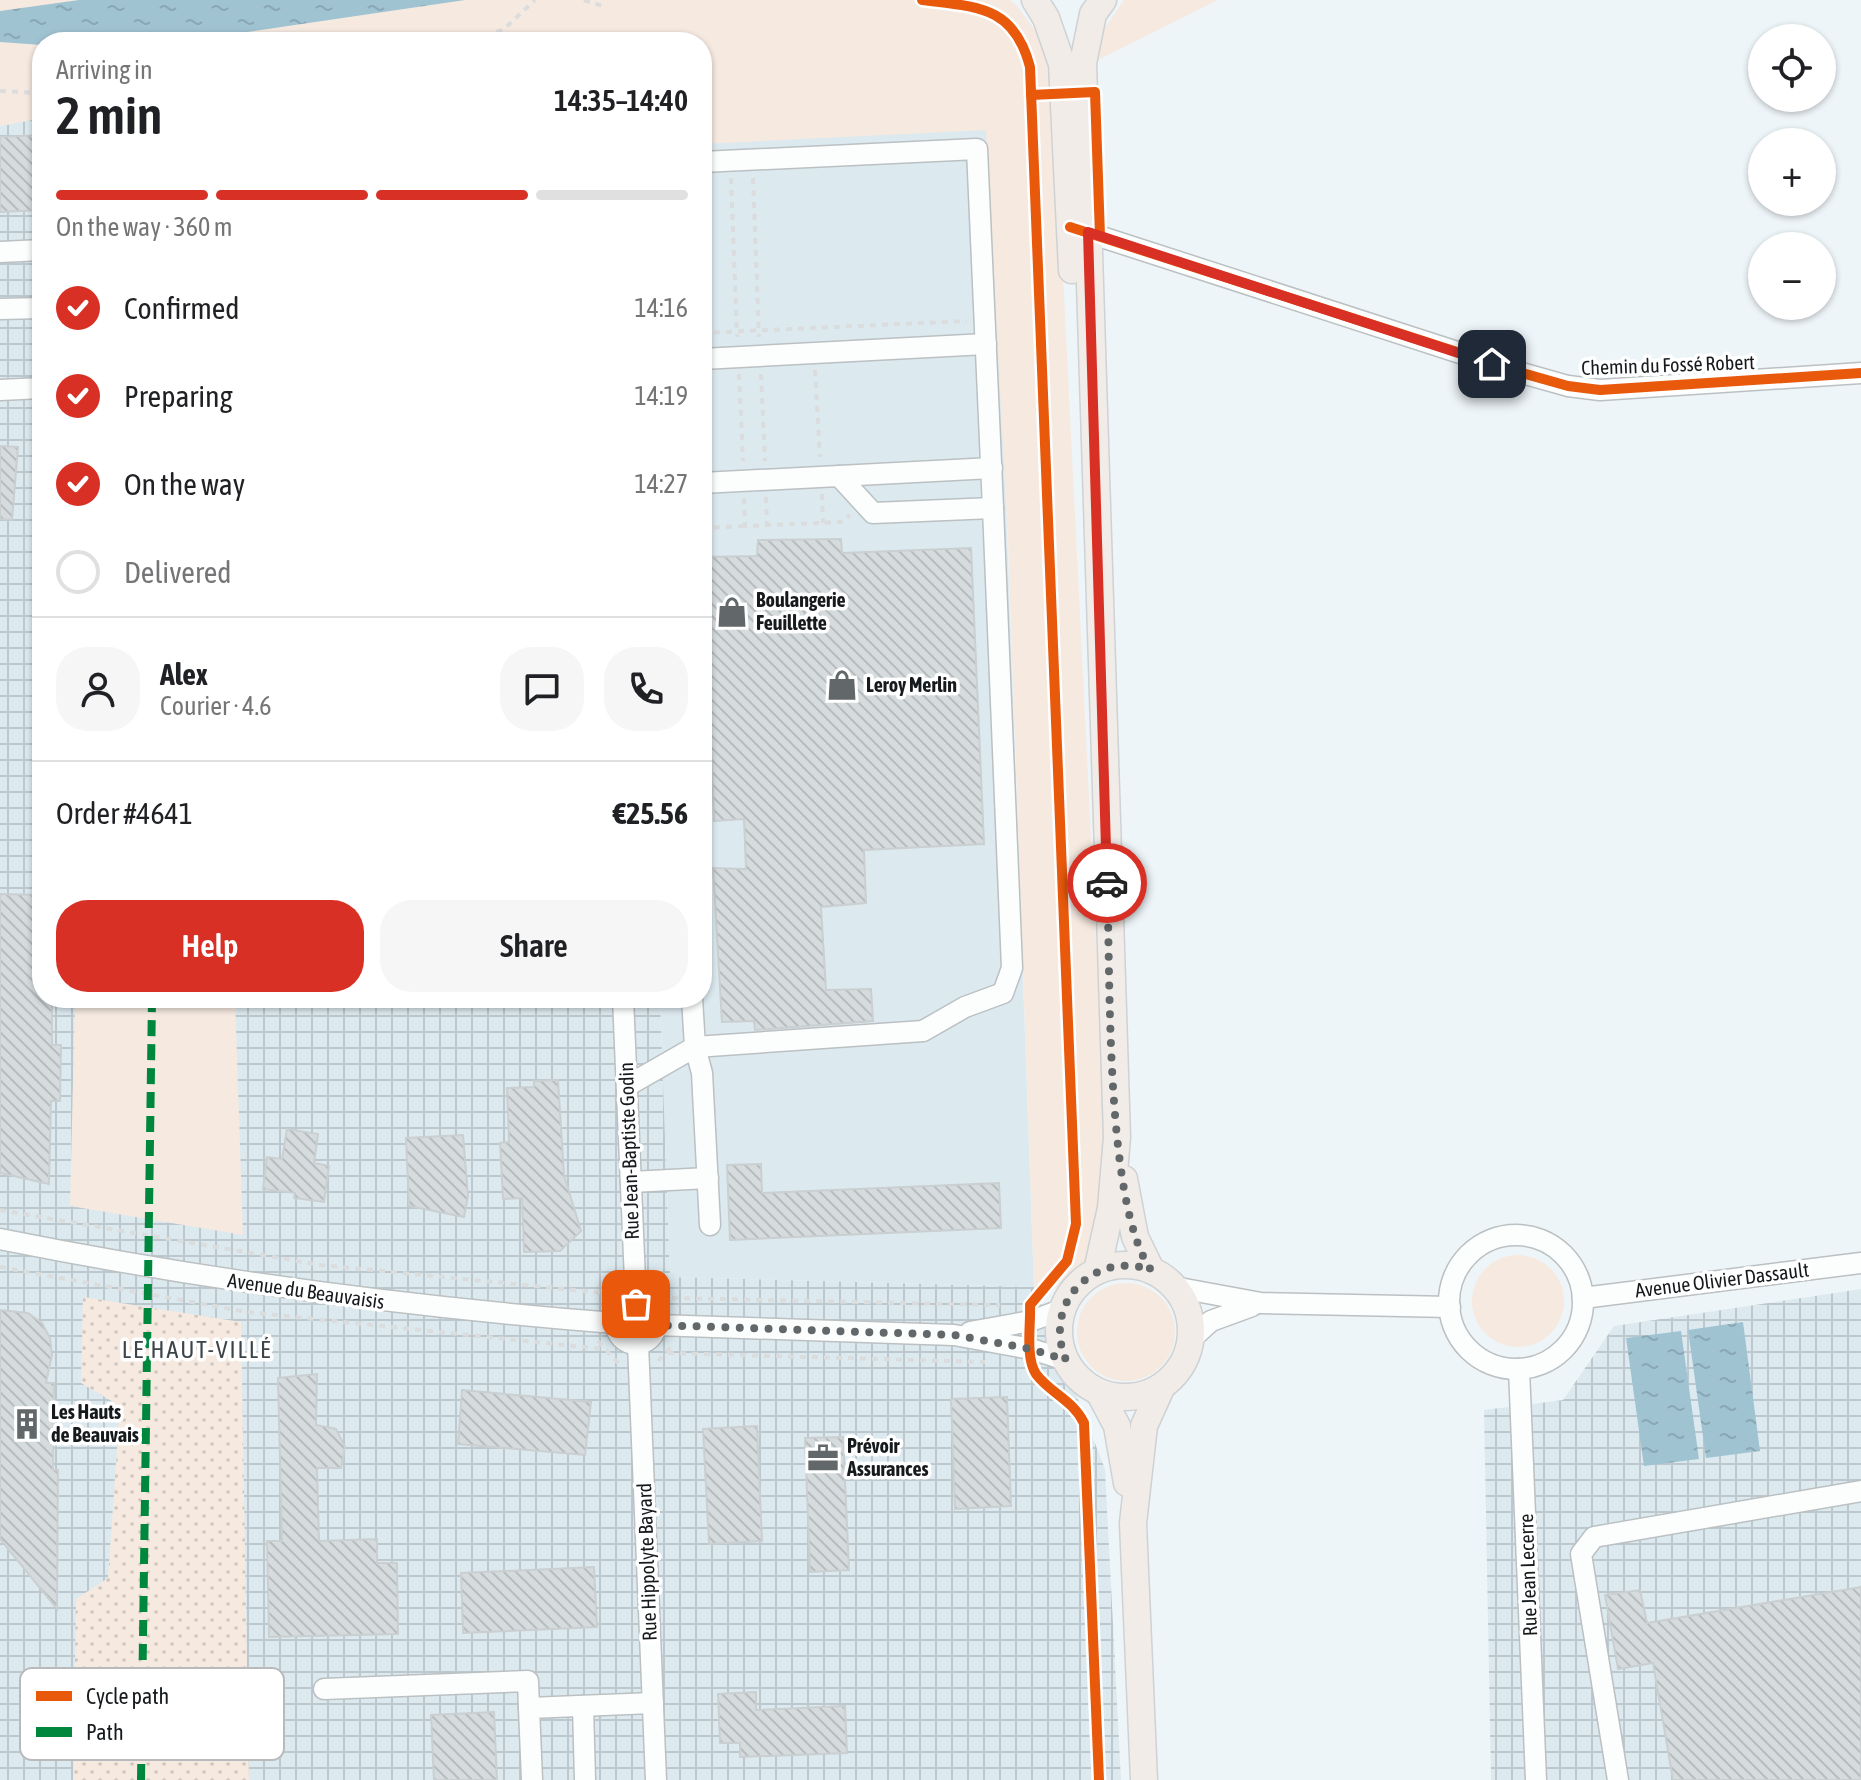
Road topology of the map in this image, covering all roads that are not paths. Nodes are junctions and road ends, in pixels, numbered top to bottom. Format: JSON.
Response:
{"nodes":[{"id":1,"x":1099,"y":4,"type":"edge"},
{"id":2,"x":1037,"y":5,"type":"edge"},
{"id":3,"x":712,"y":162,"type":"edge"},
{"id":4,"x":1079,"y":230,"type":"junction"},
{"id":5,"x":32,"y":250,"type":"edge"},
{"id":6,"x":0,"y":252,"type":"edge"},
{"id":7,"x":32,"y":308,"type":"edge"},
{"id":8,"x":0,"y":309,"type":"edge"},
{"id":9,"x":986,"y":344,"type":"junction"},
{"id":10,"x":712,"y":358,"type":"edge"},
{"id":11,"x":1861,"y":373,"type":"edge"},
{"id":12,"x":32,"y":388,"type":"edge"},
{"id":13,"x":0,"y":390,"type":"edge"},
{"id":14,"x":992,"y":468,"type":"junction"},
{"id":15,"x":830,"y":477,"type":"junction"},
{"id":16,"x":712,"y":483,"type":"edge"},
{"id":17,"x":993,"y":508,"type":"junction"},
{"id":18,"x":623,"y":1008,"type":"edge"},
{"id":19,"x":693,"y":1008,"type":"edge"},
{"id":20,"x":695,"y":1047,"type":"junction"},
{"id":21,"x":627,"y":1086,"type":"junction"},
{"id":22,"x":1117,"y":1137,"type":"junction"},
{"id":23,"x":708,"y":1178,"type":"junction"},
{"id":24,"x":631,"y":1182,"type":"junction"},
{"id":25,"x":710,"y":1225,"type":"dead end"},
{"id":26,"x":0,"y":1239,"type":"edge"},
{"id":27,"x":1861,"y":1263,"type":"edge"},
{"id":28,"x":1151,"y":1270,"type":"junction"},
{"id":29,"x":1097,"y":1271,"type":"junction"},
{"id":30,"x":1174,"y":1287,"type":"junction"},
{"id":31,"x":636,"y":1294,"type":"junction"},
{"id":32,"x":1583,"y":1298,"type":"junction"},
{"id":33,"x":1261,"y":1303,"type":"junction"},
{"id":34,"x":1450,"y":1307,"type":"junction"},
{"id":35,"x":1063,"y":1309,"type":"junction"},
{"id":36,"x":615,"y":1323,"type":"junction"},
{"id":37,"x":656,"y":1325,"type":"junction"},
{"id":38,"x":954,"y":1335,"type":"junction"},
{"id":39,"x":1190,"y":1340,"type":"junction"},
{"id":40,"x":638,"y":1344,"type":"junction"},
{"id":41,"x":1066,"y":1360,"type":"junction"},
{"id":42,"x":1519,"y":1369,"type":"junction"},
{"id":43,"x":1162,"y":1386,"type":"junction"},
{"id":44,"x":1099,"y":1392,"type":"junction"},
{"id":45,"x":1861,"y":1491,"type":"edge"},
{"id":46,"x":1133,"y":1523,"type":"junction"},
{"id":47,"x":324,"y":1689,"type":"dead end"},
{"id":48,"x":653,"y":1703,"type":"junction"},
{"id":49,"x":583,"y":1706,"type":"junction"},
{"id":50,"x":529,"y":1708,"type":"junction"},
{"id":51,"x":532,"y":1780,"type":"edge"},
{"id":52,"x":585,"y":1780,"type":"edge"},
{"id":53,"x":656,"y":1780,"type":"edge"},
{"id":54,"x":1144,"y":1780,"type":"edge"},
{"id":55,"x":1536,"y":1780,"type":"edge"},
{"id":56,"x":1618,"y":1780,"type":"edge"}],
"edges":[{"from":1,"to":2,"type":"main road"},
{"from":1,"to":4,"type":"main road"},
{"from":2,"to":4,"type":"main road"},
{"from":3,"to":9,"type":"street"},
{"from":4,"to":11,"type":"street","name":"Chemin du Fossé Robert"},
{"from":4,"to":22,"type":"main road"},
{"from":5,"to":6,"type":"street"},
{"from":7,"to":8,"type":"street"},
{"from":9,"to":10,"type":"street"},
{"from":9,"to":14,"type":"street"},
{"from":12,"to":13,"type":"street"},
{"from":14,"to":15,"type":"street"},
{"from":14,"to":17,"type":"street"},
{"from":15,"to":16,"type":"street"},
{"from":15,"to":17,"type":"street"},
{"from":17,"to":20,"type":"street"},
{"from":18,"to":21,"type":"street","name":"Rue Jean-Baptiste Godin"},
{"from":19,"to":20,"type":"street"},
{"from":20,"to":21,"type":"street"},
{"from":20,"to":23,"type":"street"},
{"from":21,"to":24,"type":"street","name":"Rue Jean-Baptiste Godin"},
{"from":22,"to":28,"type":"main road"},
{"from":22,"to":29,"type":"main road"},
{"from":23,"to":24,"type":"street"},
{"from":23,"to":25,"type":"street"},
{"from":24,"to":31,"type":"street","name":"Rue Jean-Baptiste Godin"},
{"from":26,"to":36,"type":"street","name":"Avenue du Beauvaisis"},
{"from":27,"to":32,"type":"street","name":"Avenue Olivier Dassault"},
{"from":28,"to":29,"type":"main road"},
{"from":28,"to":30,"type":"main road"},
{"from":29,"to":35,"type":"main road"},
{"from":30,"to":33,"type":"street"},
{"from":30,"to":39,"type":"main road"},
{"from":31,"to":36,"type":"street"},
{"from":31,"to":37,"type":"street"},
{"from":32,"to":34,"type":"street"},
{"from":32,"to":42,"type":"street"},
{"from":33,"to":34,"type":"street"},
{"from":33,"to":39,"type":"street"},
{"from":34,"to":42,"type":"street"},
{"from":35,"to":38,"type":"street"},
{"from":35,"to":41,"type":"main road"},
{"from":36,"to":40,"type":"street"},
{"from":37,"to":38,"type":"street"},
{"from":37,"to":40,"type":"street"},
{"from":38,"to":41,"type":"street"},
{"from":39,"to":43,"type":"main road"},
{"from":40,"to":48,"type":"street","name":"Rue Hippolyte Bayard"},
{"from":41,"to":44,"type":"main road"},
{"from":42,"to":55,"type":"street","name":"Rue Jean Lecerre"},
{"from":43,"to":44,"type":"main road"},
{"from":43,"to":46,"type":"main road"},
{"from":44,"to":46,"type":"main road"},
{"from":45,"to":56,"type":"street"},
{"from":46,"to":54,"type":"main road"},
{"from":47,"to":50,"type":"street"},
{"from":48,"to":49,"type":"street"},
{"from":48,"to":53,"type":"street","name":"Rue Hippolyte Bayard"},
{"from":49,"to":50,"type":"street"},
{"from":49,"to":52,"type":"street"},
{"from":50,"to":51,"type":"street"}]}
